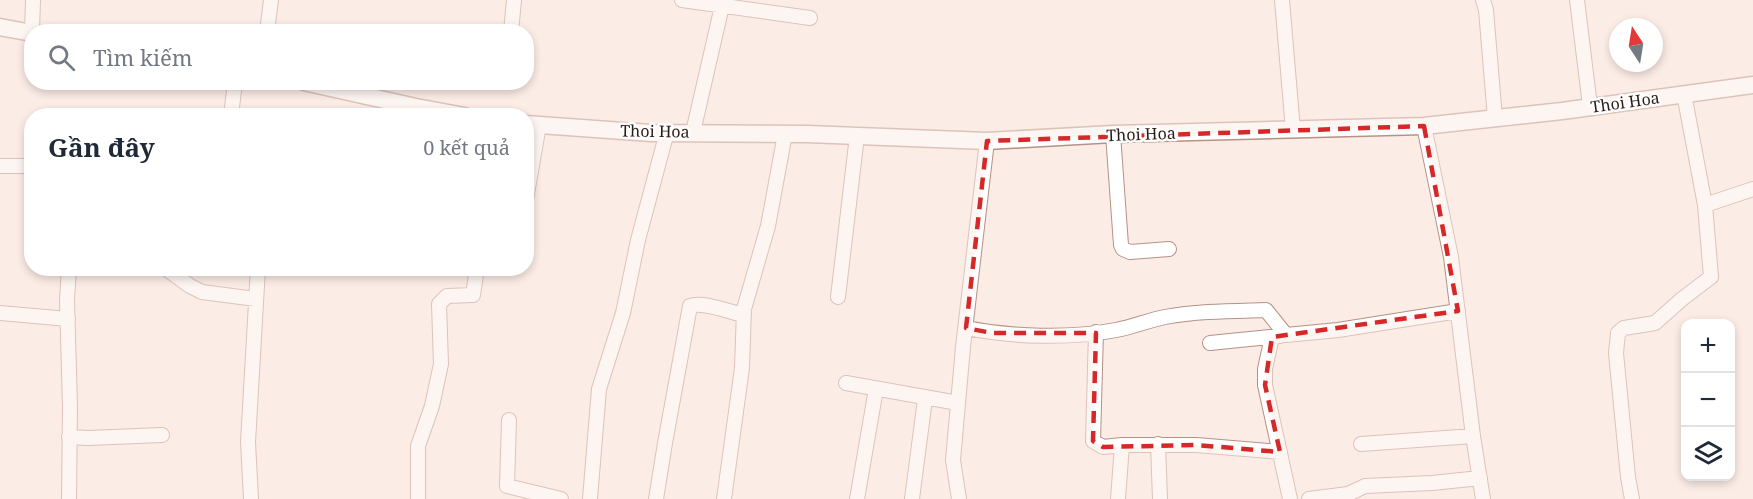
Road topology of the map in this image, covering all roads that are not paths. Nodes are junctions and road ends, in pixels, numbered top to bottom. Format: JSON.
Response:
{"nodes":[{"id":1,"x":33,"y":0,"type":"edge"},
{"id":2,"x":271,"y":0,"type":"edge"},
{"id":3,"x":514,"y":0,"type":"edge"},
{"id":4,"x":682,"y":0,"type":"edge"},
{"id":5,"x":1282,"y":0,"type":"edge"},
{"id":6,"x":1483,"y":0,"type":"edge"},
{"id":7,"x":1577,"y":0,"type":"edge"},
{"id":8,"x":722,"y":6,"type":"junction"},
{"id":9,"x":810,"y":18,"type":"dead end"},
{"id":10,"x":32,"y":24,"type":"edge"},
{"id":11,"x":268,"y":24,"type":"edge"},
{"id":12,"x":512,"y":24,"type":"edge"},
{"id":13,"x":0,"y":27,"type":"edge"},
{"id":14,"x":24,"y":31,"type":"edge"},
{"id":15,"x":1753,"y":85,"type":"edge"},
{"id":16,"x":235,"y":90,"type":"edge"},
{"id":17,"x":340,"y":90,"type":"edge"},
{"id":18,"x":1684,"y":94,"type":"junction"},
{"id":19,"x":1590,"y":106,"type":"junction"},
{"id":20,"x":232,"y":108,"type":"edge"},
{"id":21,"x":421,"y":108,"type":"edge"},
{"id":22,"x":1495,"y":118,"type":"junction"},
{"id":23,"x":534,"y":125,"type":"edge"},
{"id":24,"x":1424,"y":126,"type":"junction"},
{"id":25,"x":1293,"y":130,"type":"junction"},
{"id":26,"x":667,"y":132,"type":"junction"},
{"id":27,"x":693,"y":132,"type":"junction"},
{"id":28,"x":785,"y":134,"type":"junction"},
{"id":29,"x":1113,"y":134,"type":"junction"},
{"id":30,"x":857,"y":136,"type":"junction"},
{"id":31,"x":987,"y":141,"type":"junction"},
{"id":32,"x":0,"y":166,"type":"edge"},
{"id":33,"x":24,"y":166,"type":"edge"},
{"id":34,"x":1753,"y":189,"type":"edge"},
{"id":35,"x":1705,"y":204,"type":"junction"},
{"id":36,"x":1169,"y":249,"type":"dead end"},
{"id":37,"x":69,"y":276,"type":"edge"},
{"id":38,"x":176,"y":276,"type":"edge"},
{"id":39,"x":257,"y":276,"type":"edge"},
{"id":40,"x":476,"y":276,"type":"edge"},
{"id":41,"x":838,"y":297,"type":"dead end"},
{"id":42,"x":256,"y":299,"type":"junction"},
{"id":43,"x":1458,"y":311,"type":"junction"},
{"id":44,"x":0,"y":313,"type":"edge"},
{"id":45,"x":743,"y":315,"type":"junction"},
{"id":46,"x":68,"y":319,"type":"junction"},
{"id":47,"x":966,"y":328,"type":"junction"},
{"id":48,"x":1096,"y":332,"type":"junction"},
{"id":49,"x":1279,"y":336,"type":"junction"},
{"id":50,"x":1210,"y":344,"type":"dead end"},
{"id":51,"x":846,"y":383,"type":"dead end"},
{"id":52,"x":876,"y":389,"type":"junction"},
{"id":53,"x":925,"y":399,"type":"junction"},
{"id":54,"x":958,"y":403,"type":"junction"},
{"id":55,"x":509,"y":420,"type":"dead end"},
{"id":56,"x":162,"y":435,"type":"dead end"},
{"id":57,"x":1473,"y":436,"type":"junction"},
{"id":58,"x":69,"y":437,"type":"junction"},
{"id":59,"x":1158,"y":444,"type":"junction"},
{"id":60,"x":1361,"y":444,"type":"dead end"},
{"id":61,"x":1122,"y":445,"type":"junction"},
{"id":62,"x":1280,"y":452,"type":"junction"},
{"id":63,"x":1480,"y":478,"type":"junction"},
{"id":64,"x":69,"y":499,"type":"edge"},
{"id":65,"x":251,"y":499,"type":"edge"},
{"id":66,"x":418,"y":499,"type":"edge"},
{"id":67,"x":561,"y":499,"type":"edge"},
{"id":68,"x":590,"y":499,"type":"edge"},
{"id":69,"x":656,"y":499,"type":"edge"},
{"id":70,"x":724,"y":499,"type":"edge"},
{"id":71,"x":856,"y":499,"type":"edge"},
{"id":72,"x":912,"y":499,"type":"edge"},
{"id":73,"x":959,"y":499,"type":"edge"},
{"id":74,"x":1118,"y":499,"type":"edge"},
{"id":75,"x":1160,"y":499,"type":"edge"},
{"id":76,"x":1290,"y":499,"type":"edge"},
{"id":77,"x":1309,"y":499,"type":"edge"},
{"id":78,"x":1483,"y":499,"type":"edge"},
{"id":79,"x":1632,"y":499,"type":"edge"}],
"edges":[{"from":1,"to":10,"type":"street"},
{"from":2,"to":11,"type":"street"},
{"from":3,"to":12,"type":"street"},
{"from":4,"to":8,"type":"street"},
{"from":5,"to":25,"type":"street"},
{"from":6,"to":22,"type":"street"},
{"from":7,"to":19,"type":"street"},
{"from":8,"to":9,"type":"street"},
{"from":8,"to":27,"type":"street"},
{"from":13,"to":14,"type":"street"},
{"from":15,"to":18,"type":"street","name":"Thoi Hoa"},
{"from":16,"to":20,"type":"street"},
{"from":17,"to":21,"type":"street"},
{"from":18,"to":19,"type":"street","name":"Thoi Hoa"},
{"from":18,"to":35,"type":"street"},
{"from":19,"to":22,"type":"street","name":"Thoi Hoa"},
{"from":22,"to":24,"type":"street","name":"Thoi Hoa"},
{"from":23,"to":26,"type":"street","name":"Thoi Hoa"},
{"from":24,"to":25,"type":"street","name":"Thoi Hoa"},
{"from":24,"to":43,"type":"street"},
{"from":25,"to":29,"type":"street","name":"Thoi Hoa"},
{"from":26,"to":27,"type":"street","name":"Thoi Hoa"},
{"from":26,"to":68,"type":"street"},
{"from":27,"to":28,"type":"street","name":"Thoi Hoa"},
{"from":28,"to":30,"type":"street","name":"Thoi Hoa"},
{"from":28,"to":45,"type":"street"},
{"from":29,"to":31,"type":"street","name":"Thoi Hoa"},
{"from":29,"to":36,"type":"street"},
{"from":30,"to":31,"type":"street","name":"Thoi Hoa"},
{"from":30,"to":41,"type":"street"},
{"from":31,"to":47,"type":"street"},
{"from":32,"to":33,"type":"street"},
{"from":34,"to":35,"type":"street"},
{"from":35,"to":79,"type":"street"},
{"from":37,"to":46,"type":"street"},
{"from":38,"to":42,"type":"street"},
{"from":39,"to":42,"type":"street"},
{"from":40,"to":66,"type":"street"},
{"from":42,"to":65,"type":"street"},
{"from":43,"to":49,"type":"street"},
{"from":43,"to":57,"type":"street"},
{"from":44,"to":46,"type":"street"},
{"from":45,"to":69,"type":"street"},
{"from":45,"to":70,"type":"street"},
{"from":46,"to":58,"type":"street"},
{"from":47,"to":48,"type":"street"},
{"from":47,"to":54,"type":"street"},
{"from":48,"to":49,"type":"street"},
{"from":48,"to":61,"type":"street"},
{"from":49,"to":50,"type":"street"},
{"from":49,"to":62,"type":"street"},
{"from":51,"to":52,"type":"street"},
{"from":52,"to":53,"type":"street"},
{"from":52,"to":71,"type":"street"},
{"from":53,"to":54,"type":"street"},
{"from":53,"to":72,"type":"street"},
{"from":54,"to":73,"type":"street"},
{"from":55,"to":67,"type":"street"},
{"from":56,"to":58,"type":"street"},
{"from":57,"to":60,"type":"street"},
{"from":57,"to":63,"type":"street"},
{"from":58,"to":64,"type":"street"},
{"from":59,"to":61,"type":"street"},
{"from":59,"to":62,"type":"street"},
{"from":59,"to":75,"type":"street"},
{"from":61,"to":74,"type":"street"},
{"from":62,"to":76,"type":"street"},
{"from":63,"to":77,"type":"street"},
{"from":63,"to":78,"type":"street"}]}
